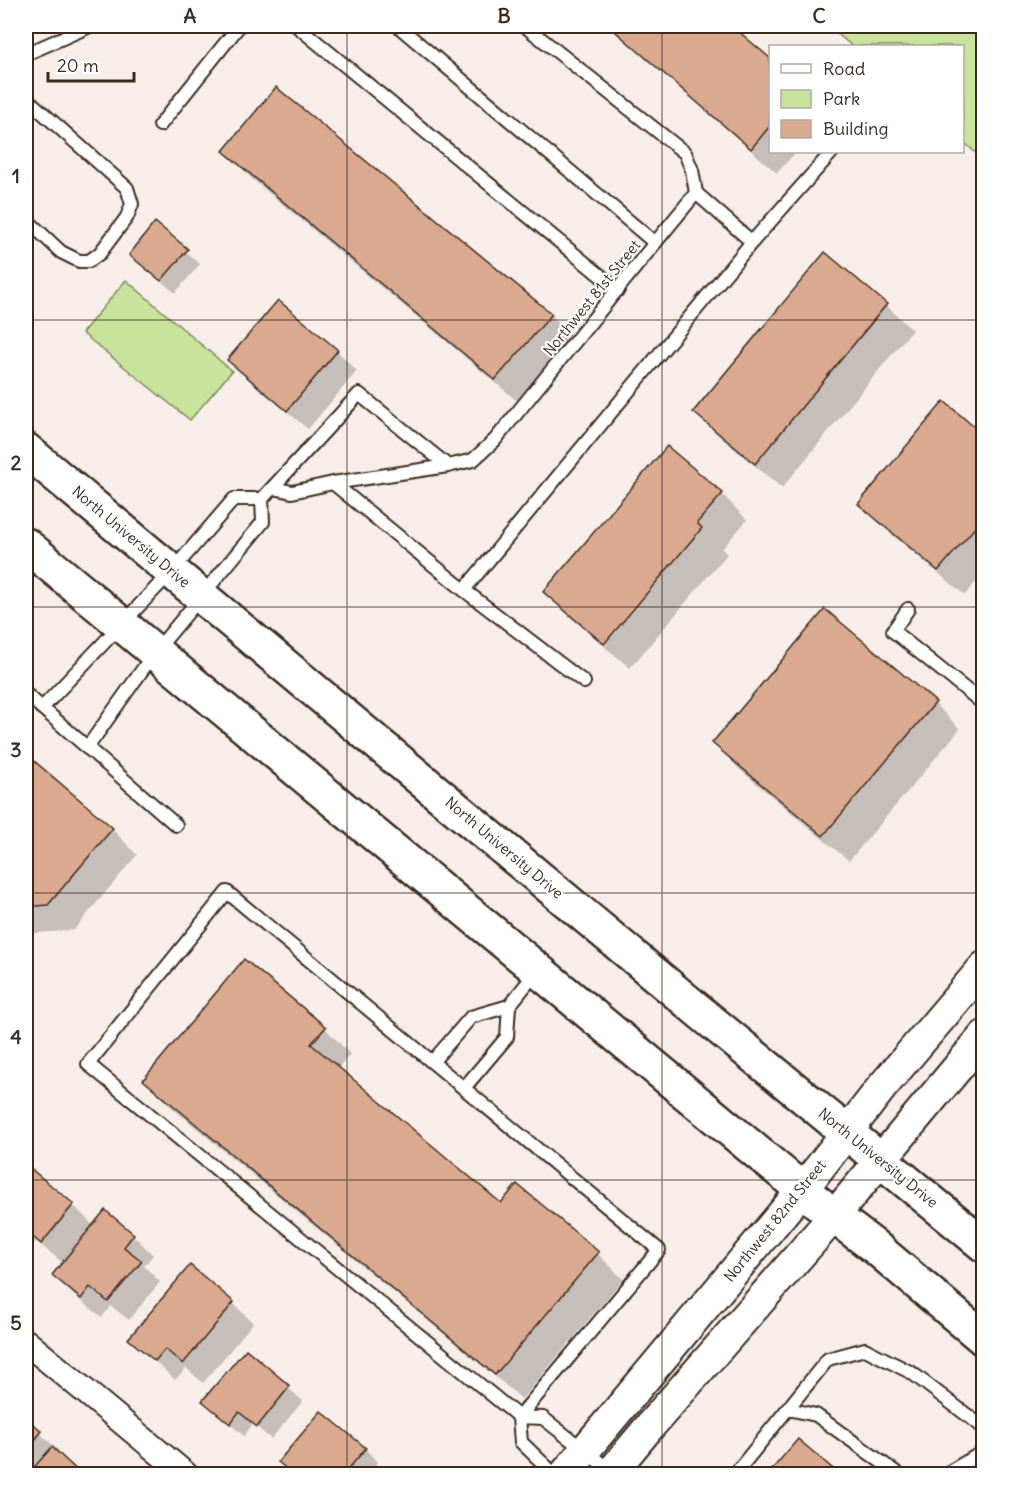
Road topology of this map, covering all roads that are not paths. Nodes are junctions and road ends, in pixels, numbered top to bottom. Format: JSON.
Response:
{"nodes":[{"id":1,"x":90,"y":26,"type":"edge"},
{"id":2,"x":239,"y":26,"type":"edge"},
{"id":3,"x":297,"y":26,"type":"edge"},
{"id":4,"x":398,"y":26,"type":"edge"},
{"id":5,"x":525,"y":26,"type":"edge"},
{"id":6,"x":26,"y":54,"type":"edge"},
{"id":7,"x":26,"y":99,"type":"edge"},
{"id":8,"x":160,"y":125,"type":"dead end"},
{"id":9,"x":831,"y":153,"type":"edge"},
{"id":10,"x":696,"y":193,"type":"junction"},
{"id":11,"x":26,"y":219,"type":"edge"},
{"id":12,"x":752,"y":242,"type":"junction"},
{"id":13,"x":655,"y":243,"type":"junction"},
{"id":14,"x":618,"y":290,"type":"junction"},
{"id":15,"x":26,"y":450,"type":"edge"},
{"id":16,"x":448,"y":466,"type":"junction"},
{"id":17,"x":333,"y":483,"type":"junction"},
{"id":18,"x":274,"y":488,"type":"junction"},
{"id":19,"x":262,"y":499,"type":"junction"},
{"id":20,"x":26,"y":545,"type":"edge"},
{"id":21,"x":171,"y":571,"type":"junction"},
{"id":22,"x":464,"y":590,"type":"junction"},
{"id":23,"x":201,"y":596,"type":"junction"},
{"id":24,"x":908,"y":609,"type":"dead end"},
{"id":25,"x":122,"y":624,"type":"junction"},
{"id":26,"x":155,"y":652,"type":"junction"},
{"id":27,"x":584,"y":682,"type":"dead end"},
{"id":28,"x":26,"y":694,"type":"edge"},
{"id":29,"x":980,"y":701,"type":"dead end"},
{"id":30,"x":42,"y":708,"type":"junction"},
{"id":31,"x":87,"y":748,"type":"junction"},
{"id":32,"x":176,"y":825,"type":"dead end"},
{"id":33,"x":984,"y":967,"type":"edge"},
{"id":34,"x":538,"y":970,"type":"junction"},
{"id":35,"x":509,"y":1006,"type":"junction"},
{"id":36,"x":984,"y":1035,"type":"edge"},
{"id":37,"x":433,"y":1062,"type":"junction"},
{"id":38,"x":464,"y":1088,"type":"junction"},
{"id":39,"x":846,"y":1132,"type":"junction"},
{"id":40,"x":882,"y":1160,"type":"junction"},
{"id":41,"x":802,"y":1190,"type":"junction"},
{"id":42,"x":834,"y":1216,"type":"junction"},
{"id":43,"x":984,"y":1245,"type":"edge"},
{"id":44,"x":984,"y":1339,"type":"edge"},
{"id":45,"x":26,"y":1342,"type":"edge"},
{"id":46,"x":788,"y":1409,"type":"junction"},
{"id":47,"x":519,"y":1417,"type":"junction"},
{"id":48,"x":984,"y":1428,"type":"edge"},
{"id":49,"x":984,"y":1449,"type":"edge"},
{"id":50,"x":586,"y":1450,"type":"junction"},
{"id":51,"x":611,"y":1473,"type":"edge"},
{"id":52,"x":185,"y":1474,"type":"edge"},
{"id":53,"x":554,"y":1474,"type":"edge"},
{"id":54,"x":566,"y":1474,"type":"edge"},
{"id":55,"x":735,"y":1474,"type":"edge"},
{"id":56,"x":898,"y":1474,"type":"edge"},
{"id":57,"x":946,"y":1474,"type":"edge"}],
"edges":[{"from":1,"to":6,"type":"lane"},
{"from":2,"to":8,"type":"lane"},
{"from":3,"to":14,"type":"lane"},
{"from":4,"to":13,"type":"lane","name":"Northwest 81st Street"},
{"from":5,"to":10,"type":"lane"},
{"from":7,"to":11,"type":"lane"},
{"from":9,"to":12,"type":"lane"},
{"from":10,"to":12,"type":"lane"},
{"from":10,"to":13,"type":"lane"},
{"from":12,"to":22,"type":"lane"},
{"from":13,"to":14,"type":"lane","name":"Northwest 81st Street"},
{"from":14,"to":16,"type":"lane","name":"Northwest 81st Street"},
{"from":15,"to":21,"type":"main road","name":"North University Drive"},
{"from":16,"to":17,"type":"lane","name":"Northwest 81st Street"},
{"from":16,"to":18,"type":"lane"},
{"from":17,"to":18,"type":"lane","name":"Northwest 81st Street"},
{"from":17,"to":22,"type":"lane"},
{"from":18,"to":19,"type":"lane"},
{"from":19,"to":21,"type":"lane"},
{"from":19,"to":23,"type":"lane"},
{"from":20,"to":25,"type":"main road"},
{"from":21,"to":23,"type":"main road","name":"North University Drive"},
{"from":21,"to":25,"type":"lane"},
{"from":22,"to":27,"type":"lane"},
{"from":23,"to":26,"type":"lane"},
{"from":23,"to":39,"type":"main road","name":"North University Drive"},
{"from":24,"to":29,"type":"lane"},
{"from":25,"to":26,"type":"main road"},
{"from":25,"to":30,"type":"lane"},
{"from":26,"to":31,"type":"lane"},
{"from":26,"to":34,"type":"main road"},
{"from":28,"to":30,"type":"lane"},
{"from":30,"to":31,"type":"lane"},
{"from":31,"to":32,"type":"lane"},
{"from":33,"to":39,"type":"street","name":"Northwest 82nd Street"},
{"from":34,"to":35,"type":"lane"},
{"from":34,"to":41,"type":"main road"},
{"from":35,"to":37,"type":"lane"},
{"from":35,"to":38,"type":"lane"},
{"from":36,"to":40,"type":"street"},
{"from":37,"to":38,"type":"lane"},
{"from":37,"to":47,"type":"lane"},
{"from":38,"to":47,"type":"lane"},
{"from":39,"to":40,"type":"main road","name":"North University Drive"},
{"from":39,"to":41,"type":"street","name":"Northwest 82nd Street"},
{"from":40,"to":42,"type":"street"},
{"from":40,"to":43,"type":"main road","name":"North University Drive"},
{"from":41,"to":42,"type":"main road"},
{"from":41,"to":50,"type":"street","name":"Northwest 82nd Street"},
{"from":42,"to":44,"type":"main road"},
{"from":42,"to":51,"type":"street"},
{"from":45,"to":52,"type":"street"},
{"from":46,"to":48,"type":"lane"},
{"from":46,"to":55,"type":"lane"},
{"from":46,"to":56,"type":"lane"},
{"from":47,"to":50,"type":"lane"},
{"from":47,"to":53,"type":"lane"},
{"from":49,"to":57,"type":"lane"},
{"from":50,"to":51,"type":"lane"},
{"from":50,"to":54,"type":"street","name":"Northwest 82nd Street"}]}
